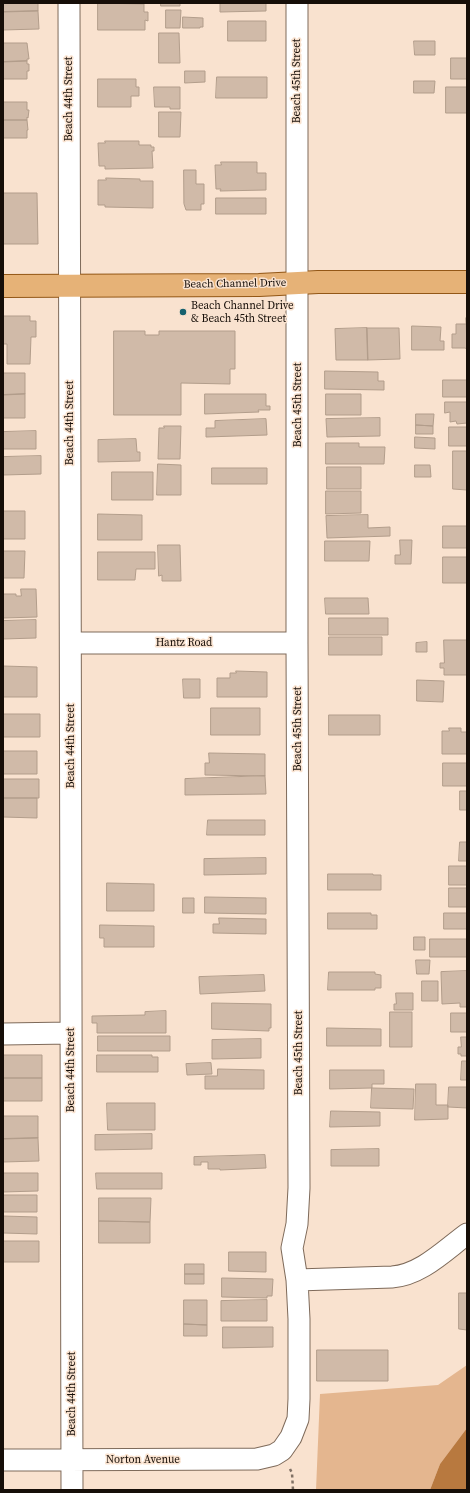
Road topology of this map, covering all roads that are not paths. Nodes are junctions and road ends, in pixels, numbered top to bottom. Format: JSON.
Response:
{"nodes":[{"id":1,"x":69,"y":3,"type":"edge"},
{"id":2,"x":297,"y":3,"type":"edge"},
{"id":3,"x":467,"y":282,"type":"edge"},
{"id":4,"x":298,"y":283,"type":"junction"},
{"id":5,"x":69,"y":285,"type":"junction"},
{"id":6,"x":3,"y":286,"type":"edge"},
{"id":7,"x":71,"y":643,"type":"junction"},
{"id":8,"x":297,"y":643,"type":"junction"},
{"id":9,"x":70,"y":1033,"type":"junction"},
{"id":10,"x":3,"y":1034,"type":"edge"},
{"id":11,"x":467,"y":1234,"type":"edge"},
{"id":12,"x":297,"y":1280,"type":"junction"},
{"id":13,"x":282,"y":1450,"type":"joint"},
{"id":14,"x":3,"y":1460,"type":"edge"},
{"id":15,"x":72,"y":1460,"type":"junction"},
{"id":16,"x":72,"y":1490,"type":"edge"}],
"edges":[{"from":1,"to":5,"type":"street","name":"Beach 44th Street"},
{"from":2,"to":4,"type":"street","name":"Beach 45th Street"},
{"from":3,"to":4,"type":"main road","name":"Beach Channel Drive"},
{"from":4,"to":5,"type":"main road","name":"Beach Channel Drive"},
{"from":4,"to":8,"type":"street","name":"Beach 45th Street"},
{"from":5,"to":6,"type":"main road","name":"Beach Channel Drive"},
{"from":5,"to":7,"type":"street","name":"Beach 44th Street"},
{"from":7,"to":8,"type":"street","name":"Hantz Road"},
{"from":7,"to":9,"type":"street","name":"Beach 44th Street"},
{"from":8,"to":12,"type":"street","name":"Beach 45th Street"},
{"from":9,"to":10,"type":"street"},
{"from":9,"to":15,"type":"street","name":"Beach 44th Street"},
{"from":11,"to":12,"type":"street"},
{"from":12,"to":13,"type":"street","name":"Beach 45th Street"},
{"from":13,"to":15,"type":"street","name":"Norton Avenue"},
{"from":14,"to":15,"type":"street","name":"Norton Avenue"},
{"from":15,"to":16,"type":"street","name":"Beach 44th Street"}]}
